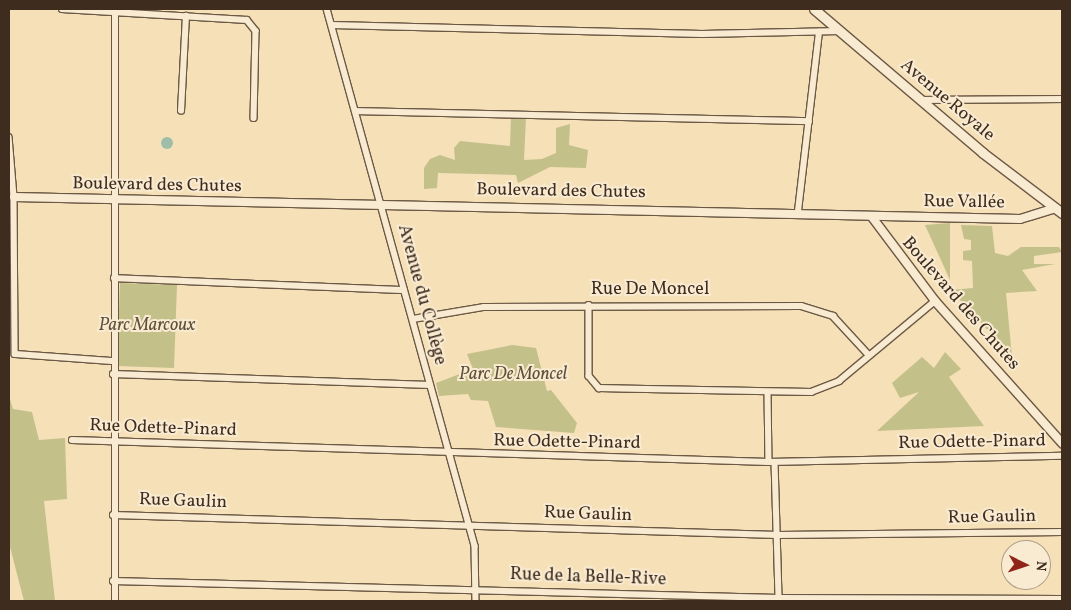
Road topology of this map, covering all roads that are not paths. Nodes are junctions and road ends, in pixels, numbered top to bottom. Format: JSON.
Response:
{"nodes":[{"id":1,"x":62,"y":9,"type":"edge"},
{"id":2,"x":327,"y":9,"type":"edge"},
{"id":3,"x":814,"y":9,"type":"edge"},
{"id":4,"x":115,"y":10,"type":"edge"},
{"id":5,"x":186,"y":16,"type":"junction"},
{"id":6,"x":332,"y":26,"type":"junction"},
{"id":7,"x":819,"y":32,"type":"junction"},
{"id":8,"x":840,"y":32,"type":"junction"},
{"id":9,"x":1062,"y":99,"type":"edge"},
{"id":10,"x":922,"y":100,"type":"junction"},
{"id":11,"x":181,"y":111,"type":"dead end"},
{"id":12,"x":356,"y":111,"type":"junction"},
{"id":13,"x":254,"y":118,"type":"dead end"},
{"id":14,"x":809,"y":121,"type":"junction"},
{"id":15,"x":9,"y":137,"type":"edge"},
{"id":16,"x":11,"y":197,"type":"edge"},
{"id":17,"x":114,"y":201,"type":"junction"},
{"id":18,"x":381,"y":205,"type":"junction"},
{"id":19,"x":798,"y":210,"type":"junction"},
{"id":20,"x":1058,"y":211,"type":"edge"},
{"id":21,"x":872,"y":216,"type":"junction"},
{"id":22,"x":114,"y":278,"type":"junction"},
{"id":23,"x":404,"y":290,"type":"junction"},
{"id":24,"x":935,"y":301,"type":"junction"},
{"id":25,"x":589,"y":305,"type":"junction"},
{"id":26,"x":413,"y":318,"type":"junction"},
{"id":27,"x":869,"y":355,"type":"junction"},
{"id":28,"x":112,"y":361,"type":"junction"},
{"id":29,"x":113,"y":374,"type":"junction"},
{"id":30,"x":430,"y":386,"type":"junction"},
{"id":31,"x":768,"y":392,"type":"junction"},
{"id":32,"x":72,"y":440,"type":"dead end"},
{"id":33,"x":112,"y":442,"type":"junction"},
{"id":34,"x":1062,"y":443,"type":"edge"},
{"id":35,"x":450,"y":455,"type":"junction"},
{"id":36,"x":1062,"y":456,"type":"edge"},
{"id":37,"x":772,"y":462,"type":"junction"},
{"id":38,"x":113,"y":515,"type":"junction"},
{"id":39,"x":470,"y":526,"type":"junction"},
{"id":40,"x":1062,"y":532,"type":"edge"},
{"id":41,"x":778,"y":535,"type":"junction"},
{"id":42,"x":113,"y":581,"type":"junction"},
{"id":43,"x":476,"y":590,"type":"junction"},
{"id":44,"x":990,"y":599,"type":"edge"},
{"id":45,"x":1062,"y":599,"type":"edge"},
{"id":46,"x":779,"y":600,"type":"edge"},
{"id":47,"x":115,"y":601,"type":"edge"},
{"id":48,"x":476,"y":601,"type":"edge"}],
"edges":[{"from":1,"to":4,"type":"street"},
{"from":2,"to":6,"type":"street","name":"Avenue du Collège"},
{"from":3,"to":8,"type":"main road","name":"Avenue Royale"},
{"from":4,"to":5,"type":"street"},
{"from":4,"to":17,"type":"street"},
{"from":5,"to":11,"type":"street"},
{"from":5,"to":13,"type":"street"},
{"from":6,"to":7,"type":"street"},
{"from":6,"to":12,"type":"street","name":"Avenue du Collège"},
{"from":7,"to":8,"type":"street"},
{"from":7,"to":14,"type":"street"},
{"from":8,"to":10,"type":"main road","name":"Avenue Royale"},
{"from":9,"to":10,"type":"street"},
{"from":10,"to":20,"type":"main road","name":"Avenue Royale"},
{"from":12,"to":14,"type":"street"},
{"from":12,"to":18,"type":"street","name":"Avenue du Collège"},
{"from":14,"to":19,"type":"street"},
{"from":15,"to":16,"type":"street"},
{"from":16,"to":17,"type":"street","name":"Boulevard des Chutes"},
{"from":16,"to":28,"type":"street"},
{"from":17,"to":18,"type":"street","name":"Boulevard des Chutes"},
{"from":17,"to":22,"type":"street"},
{"from":18,"to":19,"type":"street","name":"Boulevard des Chutes"},
{"from":18,"to":23,"type":"street","name":"Avenue du Collège"},
{"from":19,"to":21,"type":"street","name":"Boulevard des Chutes"},
{"from":20,"to":21,"type":"street","name":"Rue Vallée"},
{"from":21,"to":24,"type":"street","name":"Boulevard des Chutes"},
{"from":22,"to":23,"type":"street"},
{"from":22,"to":28,"type":"street"},
{"from":23,"to":26,"type":"street","name":"Avenue du Collège"},
{"from":24,"to":27,"type":"street"},
{"from":24,"to":34,"type":"street","name":"Boulevard des Chutes"},
{"from":25,"to":26,"type":"street","name":"Rue De Moncel"},
{"from":25,"to":27,"type":"street","name":"Rue De Moncel"},
{"from":25,"to":31,"type":"street"},
{"from":26,"to":30,"type":"street","name":"Avenue du Collège"},
{"from":27,"to":31,"type":"street"},
{"from":28,"to":29,"type":"street"},
{"from":29,"to":30,"type":"street"},
{"from":29,"to":33,"type":"street"},
{"from":30,"to":35,"type":"street","name":"Avenue du Collège"},
{"from":31,"to":37,"type":"street"},
{"from":32,"to":33,"type":"street","name":"Rue Odette-Pinard"},
{"from":33,"to":35,"type":"street","name":"Rue Odette-Pinard"},
{"from":33,"to":38,"type":"street"},
{"from":35,"to":37,"type":"street","name":"Rue Odette-Pinard"},
{"from":35,"to":39,"type":"street","name":"Avenue du Collège"},
{"from":36,"to":37,"type":"street","name":"Rue Odette-Pinard"},
{"from":37,"to":41,"type":"street"},
{"from":38,"to":39,"type":"street","name":"Rue Gaulin"},
{"from":38,"to":42,"type":"street"},
{"from":39,"to":41,"type":"street","name":"Rue Gaulin"},
{"from":39,"to":43,"type":"street","name":"Avenue du Collège"},
{"from":40,"to":41,"type":"street","name":"Rue Gaulin"},
{"from":41,"to":46,"type":"street"},
{"from":42,"to":43,"type":"street","name":"Rue de la Belle-Rive"},
{"from":42,"to":47,"type":"street"},
{"from":43,"to":46,"type":"street","name":"Rue de la Belle-Rive"},
{"from":43,"to":48,"type":"street","name":"Avenue du Collège"},
{"from":44,"to":45,"type":"street","name":"Rue de la Belle-Rive"},
{"from":44,"to":46,"type":"street","name":"Rue de la Belle-Rive"}]}
